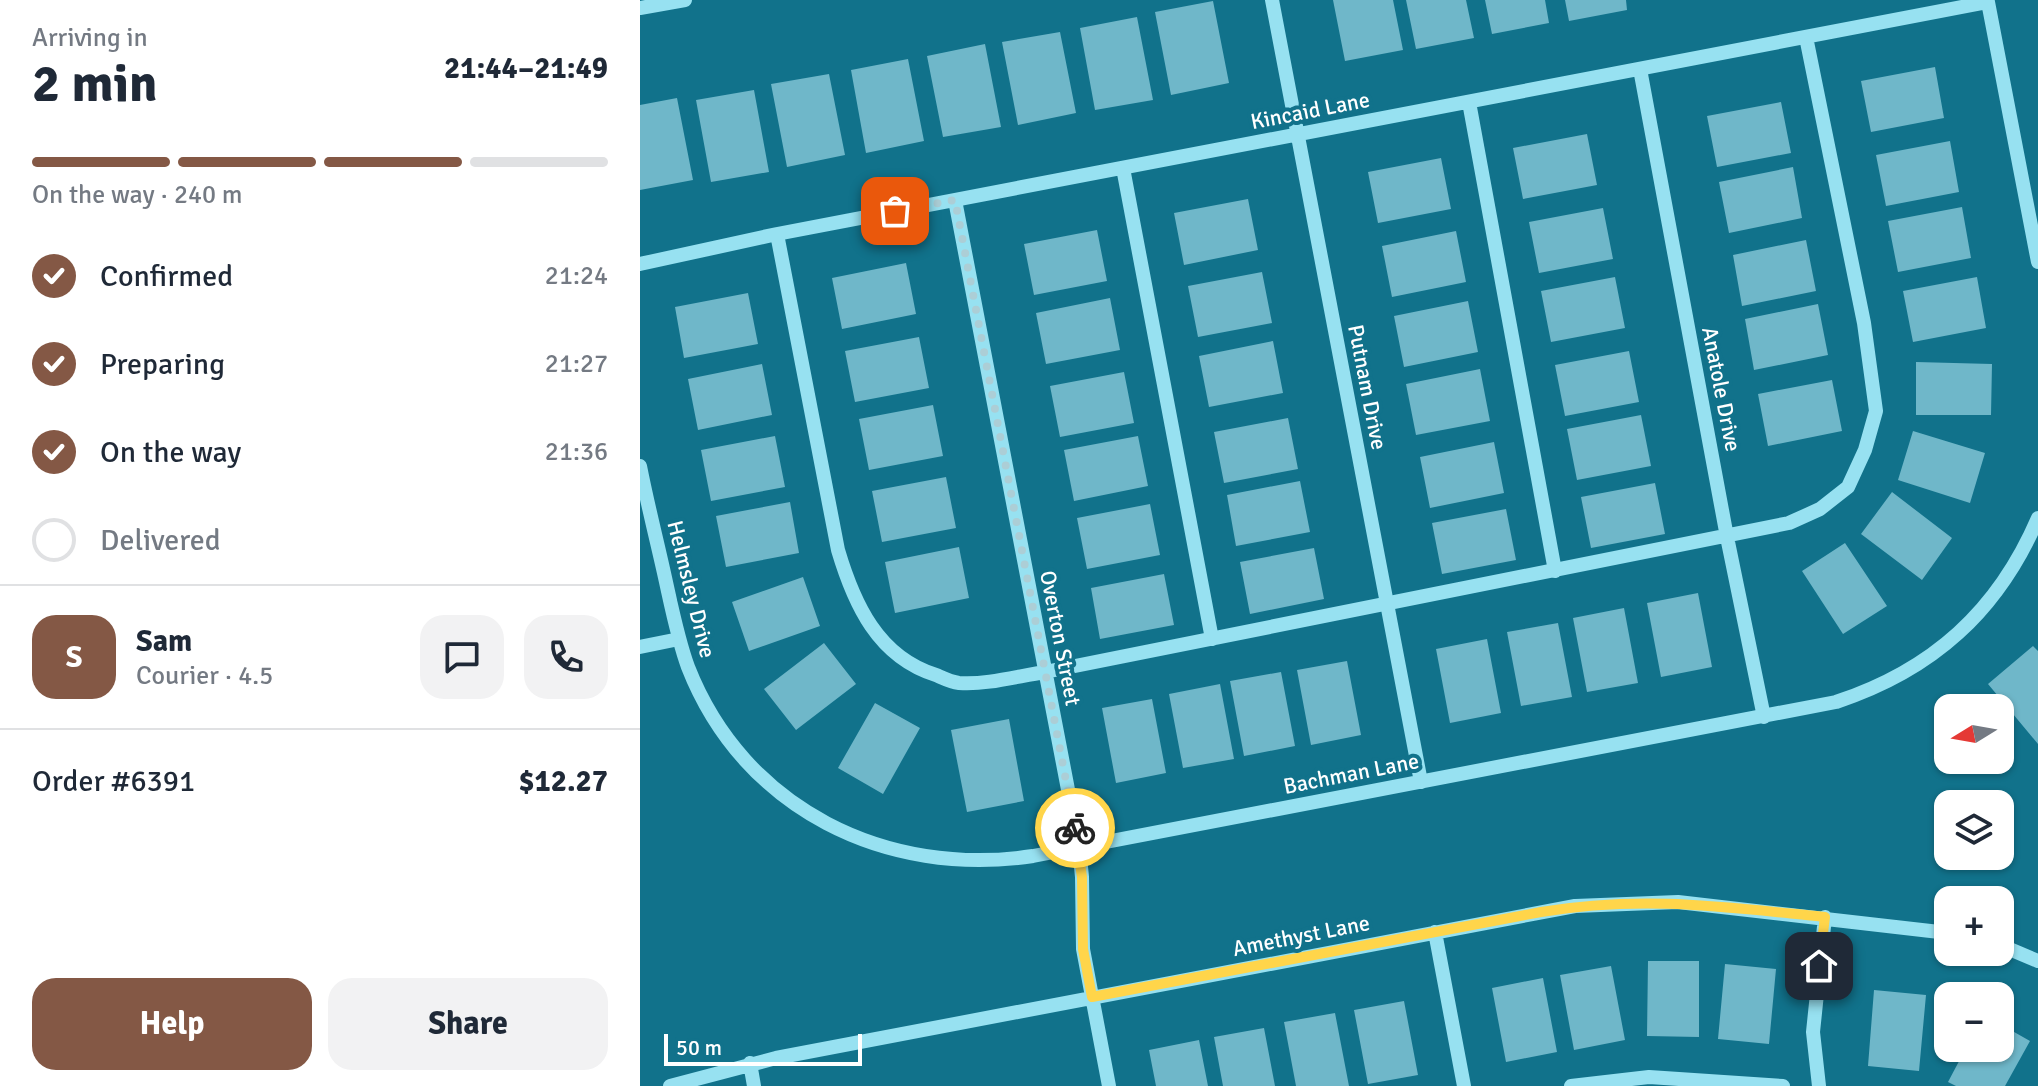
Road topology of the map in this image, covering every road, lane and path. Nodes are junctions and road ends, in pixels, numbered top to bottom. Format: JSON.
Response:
{"nodes":[{"id":1,"x":685,"y":0,"type":"edge"},
{"id":2,"x":1272,"y":0,"type":"edge"},
{"id":3,"x":640,"y":8,"type":"edge"},
{"id":4,"x":1806,"y":37,"type":"junction"},
{"id":5,"x":1640,"y":69,"type":"junction"},
{"id":6,"x":1469,"y":102,"type":"junction"},
{"id":7,"x":1297,"y":134,"type":"junction"},
{"id":8,"x":1123,"y":168,"type":"junction"},
{"id":9,"x":955,"y":200,"type":"junction"},
{"id":10,"x":777,"y":234,"type":"junction"},
{"id":11,"x":2038,"y":262,"type":"edge"},
{"id":12,"x":640,"y":264,"type":"edge"},
{"id":13,"x":640,"y":468,"type":"edge"},
{"id":14,"x":2038,"y":518,"type":"edge"},
{"id":15,"x":1727,"y":537,"type":"junction"},
{"id":16,"x":1555,"y":571,"type":"junction"},
{"id":17,"x":1387,"y":604,"type":"junction"},
{"id":18,"x":679,"y":639,"type":"junction"},
{"id":19,"x":1212,"y":639,"type":"junction"},
{"id":20,"x":640,"y":647,"type":"edge"},
{"id":21,"x":1045,"y":672,"type":"junction"},
{"id":22,"x":1764,"y":717,"type":"junction"},
{"id":23,"x":1421,"y":782,"type":"junction"},
{"id":24,"x":777,"y":790,"type":"joint"},
{"id":25,"x":1079,"y":847,"type":"junction"},
{"id":26,"x":1825,"y":917,"type":"junction"},
{"id":27,"x":1934,"y":931,"type":"edge"},
{"id":28,"x":1435,"y":932,"type":"junction"},
{"id":29,"x":2014,"y":951,"type":"edge"},
{"id":30,"x":2038,"y":961,"type":"edge"},
{"id":31,"x":1092,"y":997,"type":"junction"},
{"id":32,"x":750,"y":1063,"type":"junction"},
{"id":33,"x":1649,"y":1082,"type":"edge"},
{"id":34,"x":670,"y":1086,"type":"edge"},
{"id":35,"x":754,"y":1086,"type":"edge"},
{"id":36,"x":1109,"y":1086,"type":"edge"},
{"id":37,"x":1464,"y":1086,"type":"edge"},
{"id":38,"x":1571,"y":1086,"type":"edge"},
{"id":39,"x":1783,"y":1086,"type":"edge"},
{"id":40,"x":1819,"y":1086,"type":"edge"}],
"edges":[{"from":1,"to":3,"type":"street"},
{"from":2,"to":7,"type":"street","name":"Putnam Drive"},
{"from":4,"to":5,"type":"street","name":"Kincaid Lane"},
{"from":4,"to":11,"type":"street","name":"Kincaid Lane"},
{"from":4,"to":15,"type":"street"},
{"from":5,"to":6,"type":"street","name":"Kincaid Lane"},
{"from":5,"to":15,"type":"street","name":"Anatole Drive"},
{"from":6,"to":7,"type":"street","name":"Kincaid Lane"},
{"from":6,"to":16,"type":"street"},
{"from":7,"to":8,"type":"street","name":"Kincaid Lane"},
{"from":7,"to":17,"type":"street","name":"Putnam Drive"},
{"from":8,"to":9,"type":"street","name":"Kincaid Lane"},
{"from":8,"to":19,"type":"street"},
{"from":9,"to":10,"type":"street","name":"Kincaid Lane"},
{"from":9,"to":21,"type":"street","name":"Overton Street"},
{"from":10,"to":12,"type":"street","name":"Kincaid Lane"},
{"from":10,"to":21,"type":"street"},
{"from":13,"to":18,"type":"street","name":"Helmsley Drive"},
{"from":14,"to":22,"type":"street","name":"Bachman Lane"},
{"from":15,"to":16,"type":"street"},
{"from":15,"to":22,"type":"street","name":"Anatole Drive"},
{"from":16,"to":17,"type":"street"},
{"from":17,"to":19,"type":"street"},
{"from":17,"to":23,"type":"street","name":"Putnam Drive"},
{"from":18,"to":20,"type":"street"},
{"from":18,"to":24,"type":"street","name":"Helmsley Drive"},
{"from":19,"to":21,"type":"street"},
{"from":21,"to":25,"type":"street","name":"Overton Street"},
{"from":22,"to":23,"type":"street","name":"Bachman Lane"},
{"from":23,"to":25,"type":"street","name":"Bachman Lane"},
{"from":24,"to":25,"type":"street","name":"Bachman Lane"},
{"from":25,"to":31,"type":"street","name":"Overton Street"},
{"from":26,"to":27,"type":"street","name":"Amethyst Lane"},
{"from":26,"to":28,"type":"street","name":"Amethyst Lane"},
{"from":26,"to":40,"type":"street"},
{"from":28,"to":31,"type":"street","name":"Amethyst Lane"},
{"from":28,"to":37,"type":"street"},
{"from":29,"to":30,"type":"street"},
{"from":31,"to":32,"type":"street","name":"Amethyst Lane"},
{"from":31,"to":36,"type":"street","name":"Overton Street"},
{"from":32,"to":34,"type":"street","name":"Amethyst Lane"},
{"from":32,"to":35,"type":"street"},
{"from":33,"to":38,"type":"street"},
{"from":33,"to":39,"type":"street"}]}
